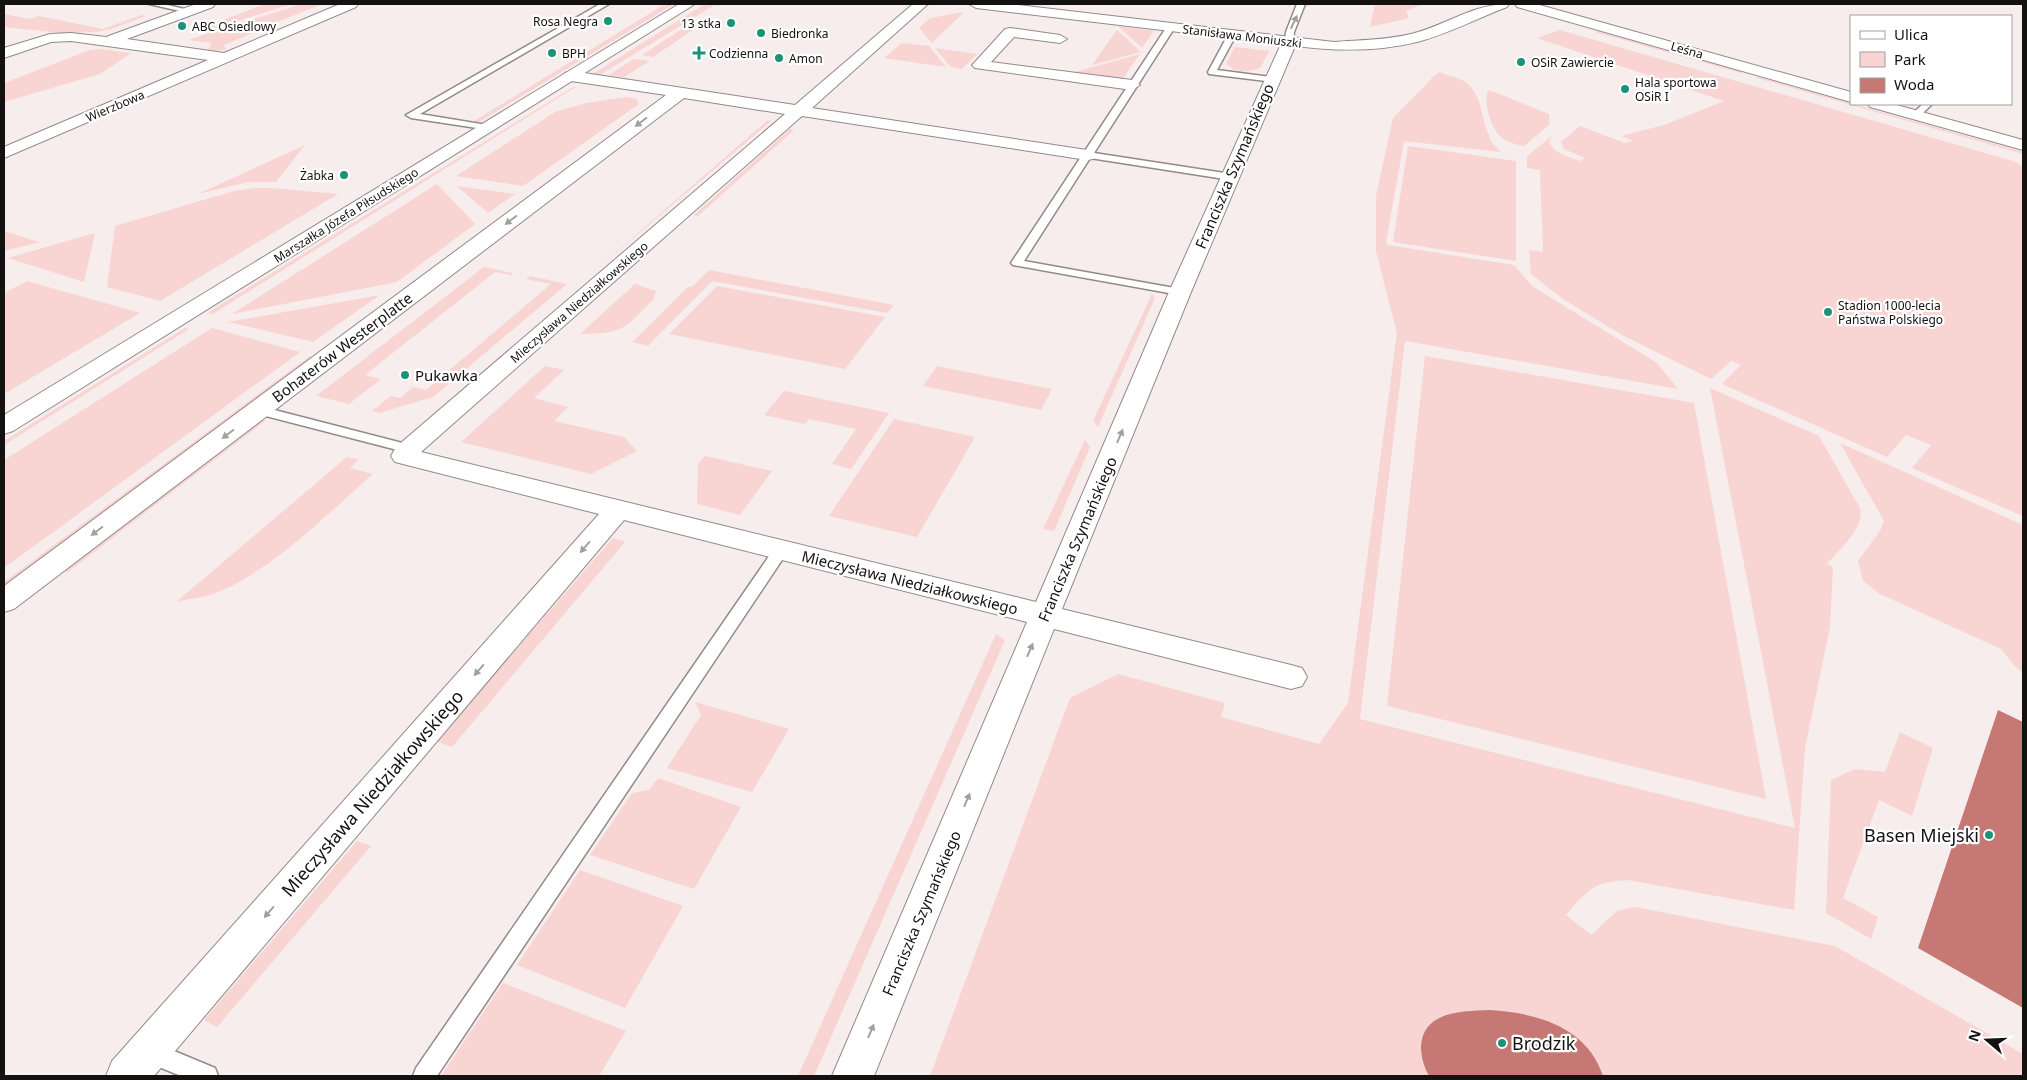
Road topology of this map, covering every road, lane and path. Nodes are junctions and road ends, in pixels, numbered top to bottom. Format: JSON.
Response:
{"nodes":[{"id":1,"x":153,"y":4,"type":"edge"},
{"id":2,"x":208,"y":4,"type":"edge"},
{"id":3,"x":351,"y":4,"type":"edge"},
{"id":4,"x":605,"y":4,"type":"edge"},
{"id":5,"x":688,"y":4,"type":"edge"},
{"id":6,"x":922,"y":4,"type":"edge"},
{"id":7,"x":976,"y":4,"type":"edge"},
{"id":8,"x":1302,"y":4,"type":"edge"},
{"id":9,"x":1502,"y":4,"type":"edge"},
{"id":10,"x":1522,"y":4,"type":"edge"},
{"id":11,"x":189,"y":10,"type":"junction"},
{"id":12,"x":1171,"y":27,"type":"junction"},
{"id":13,"x":1232,"y":35,"type":"junction"},
{"id":14,"x":1060,"y":38,"type":"dead end"},
{"id":15,"x":107,"y":41,"type":"junction"},
{"id":16,"x":1289,"y":42,"type":"junction"},
{"id":17,"x":4,"y":53,"type":"edge"},
{"id":18,"x":226,"y":58,"type":"junction"},
{"id":19,"x":571,"y":76,"type":"junction"},
{"id":20,"x":1271,"y":80,"type":"junction"},
{"id":21,"x":1132,"y":85,"type":"junction"},
{"id":22,"x":680,"y":93,"type":"junction"},
{"id":23,"x":1850,"y":97,"type":"edge"},
{"id":24,"x":1880,"y":105,"type":"edge"},
{"id":25,"x":1927,"y":105,"type":"edge"},
{"id":26,"x":797,"y":111,"type":"junction"},
{"id":27,"x":1916,"y":115,"type":"junction"},
{"id":28,"x":487,"y":128,"type":"junction"},
{"id":29,"x":2023,"y":145,"type":"edge"},
{"id":30,"x":4,"y":154,"type":"edge"},
{"id":31,"x":1087,"y":155,"type":"junction"},
{"id":32,"x":1231,"y":177,"type":"junction"},
{"id":33,"x":1180,"y":292,"type":"junction"},
{"id":34,"x":259,"y":410,"type":"junction"},
{"id":35,"x":4,"y":426,"type":"edge"},
{"id":36,"x":409,"y":450,"type":"junction"},
{"id":37,"x":617,"y":510,"type":"junction"},
{"id":38,"x":781,"y":550,"type":"junction"},
{"id":39,"x":4,"y":601,"type":"edge"},
{"id":40,"x":1045,"y":615,"type":"junction"},
{"id":41,"x":1290,"y":677,"type":"dead end"},
{"id":42,"x":148,"y":1052,"type":"junction"},
{"id":43,"x":127,"y":1076,"type":"edge"},
{"id":44,"x":207,"y":1076,"type":"edge"},
{"id":45,"x":424,"y":1076,"type":"edge"},
{"id":46,"x":853,"y":1076,"type":"edge"}],
"edges":[{"from":1,"to":11,"type":"lane"},
{"from":2,"to":11,"type":"street"},
{"from":3,"to":18,"type":"street","name":"Wierzbowa"},
{"from":4,"to":28,"type":"lane"},
{"from":5,"to":19,"type":"street","name":"Marszałka Józefa Piłsudskiego"},
{"from":6,"to":26,"type":"street","name":"Mieczysława Niedziałkowskiego"},
{"from":7,"to":12,"type":"street","name":"Stanisława Moniuszki"},
{"from":16,"to":8,"type":"lane","name":"Franciszka Szymańskiego","one_way":true},
{"from":9,"to":16,"type":"street","name":"Stanisława Moniuszki"},
{"from":10,"to":23,"type":"street","name":"Leśna"},
{"from":11,"to":15,"type":"street"},
{"from":12,"to":13,"type":"street","name":"Stanisława Moniuszki"},
{"from":12,"to":21,"type":"lane"},
{"from":13,"to":16,"type":"street","name":"Stanisława Moniuszki"},
{"from":13,"to":20,"type":"lane"},
{"from":14,"to":21,"type":"street"},
{"from":15,"to":17,"type":"street"},
{"from":15,"to":18,"type":"street"},
{"from":16,"to":20,"type":"street","name":"Franciszka Szymańskiego"},
{"from":18,"to":30,"type":"street","name":"Wierzbowa"},
{"from":19,"to":22,"type":"street"},
{"from":19,"to":28,"type":"street","name":"Marszałka Józefa Piłsudskiego"},
{"from":20,"to":32,"type":"street","name":"Franciszka Szymańskiego"},
{"from":21,"to":31,"type":"lane"},
{"from":22,"to":26,"type":"street"},
{"from":22,"to":34,"type":"street","name":"Bohaterów Westerplatte","one_way":true},
{"from":24,"to":27,"type":"street"},
{"from":25,"to":27,"type":"lane"},
{"from":26,"to":31,"type":"street"},
{"from":26,"to":36,"type":"street","name":"Mieczysława Niedziałkowskiego"},
{"from":27,"to":29,"type":"street"},
{"from":28,"to":35,"type":"street","name":"Marszałka Józefa Piłsudskiego"},
{"from":31,"to":32,"type":"lane"},
{"from":31,"to":33,"type":"lane"},
{"from":32,"to":33,"type":"street","name":"Franciszka Szymańskiego"},
{"from":40,"to":33,"type":"street","name":"Franciszka Szymańskiego","one_way":true},
{"from":34,"to":36,"type":"lane"},
{"from":34,"to":39,"type":"street","name":"Bohaterów Westerplatte","one_way":true},
{"from":36,"to":37,"type":"street","name":"Mieczysława Niedziałkowskiego"},
{"from":37,"to":38,"type":"street","name":"Mieczysława Niedziałkowskiego"},
{"from":37,"to":42,"type":"street","name":"Mieczysława Niedziałkowskiego","one_way":true},
{"from":38,"to":40,"type":"street","name":"Mieczysława Niedziałkowskiego"},
{"from":38,"to":45,"type":"lane"},
{"from":40,"to":41,"type":"street","name":"Mieczysława Niedziałkowskiego"},
{"from":46,"to":40,"type":"street","name":"Franciszka Szymańskiego","one_way":true},
{"from":42,"to":43,"type":"street","name":"Mieczysława Niedziałkowskiego"},
{"from":42,"to":44,"type":"lane"}]}
